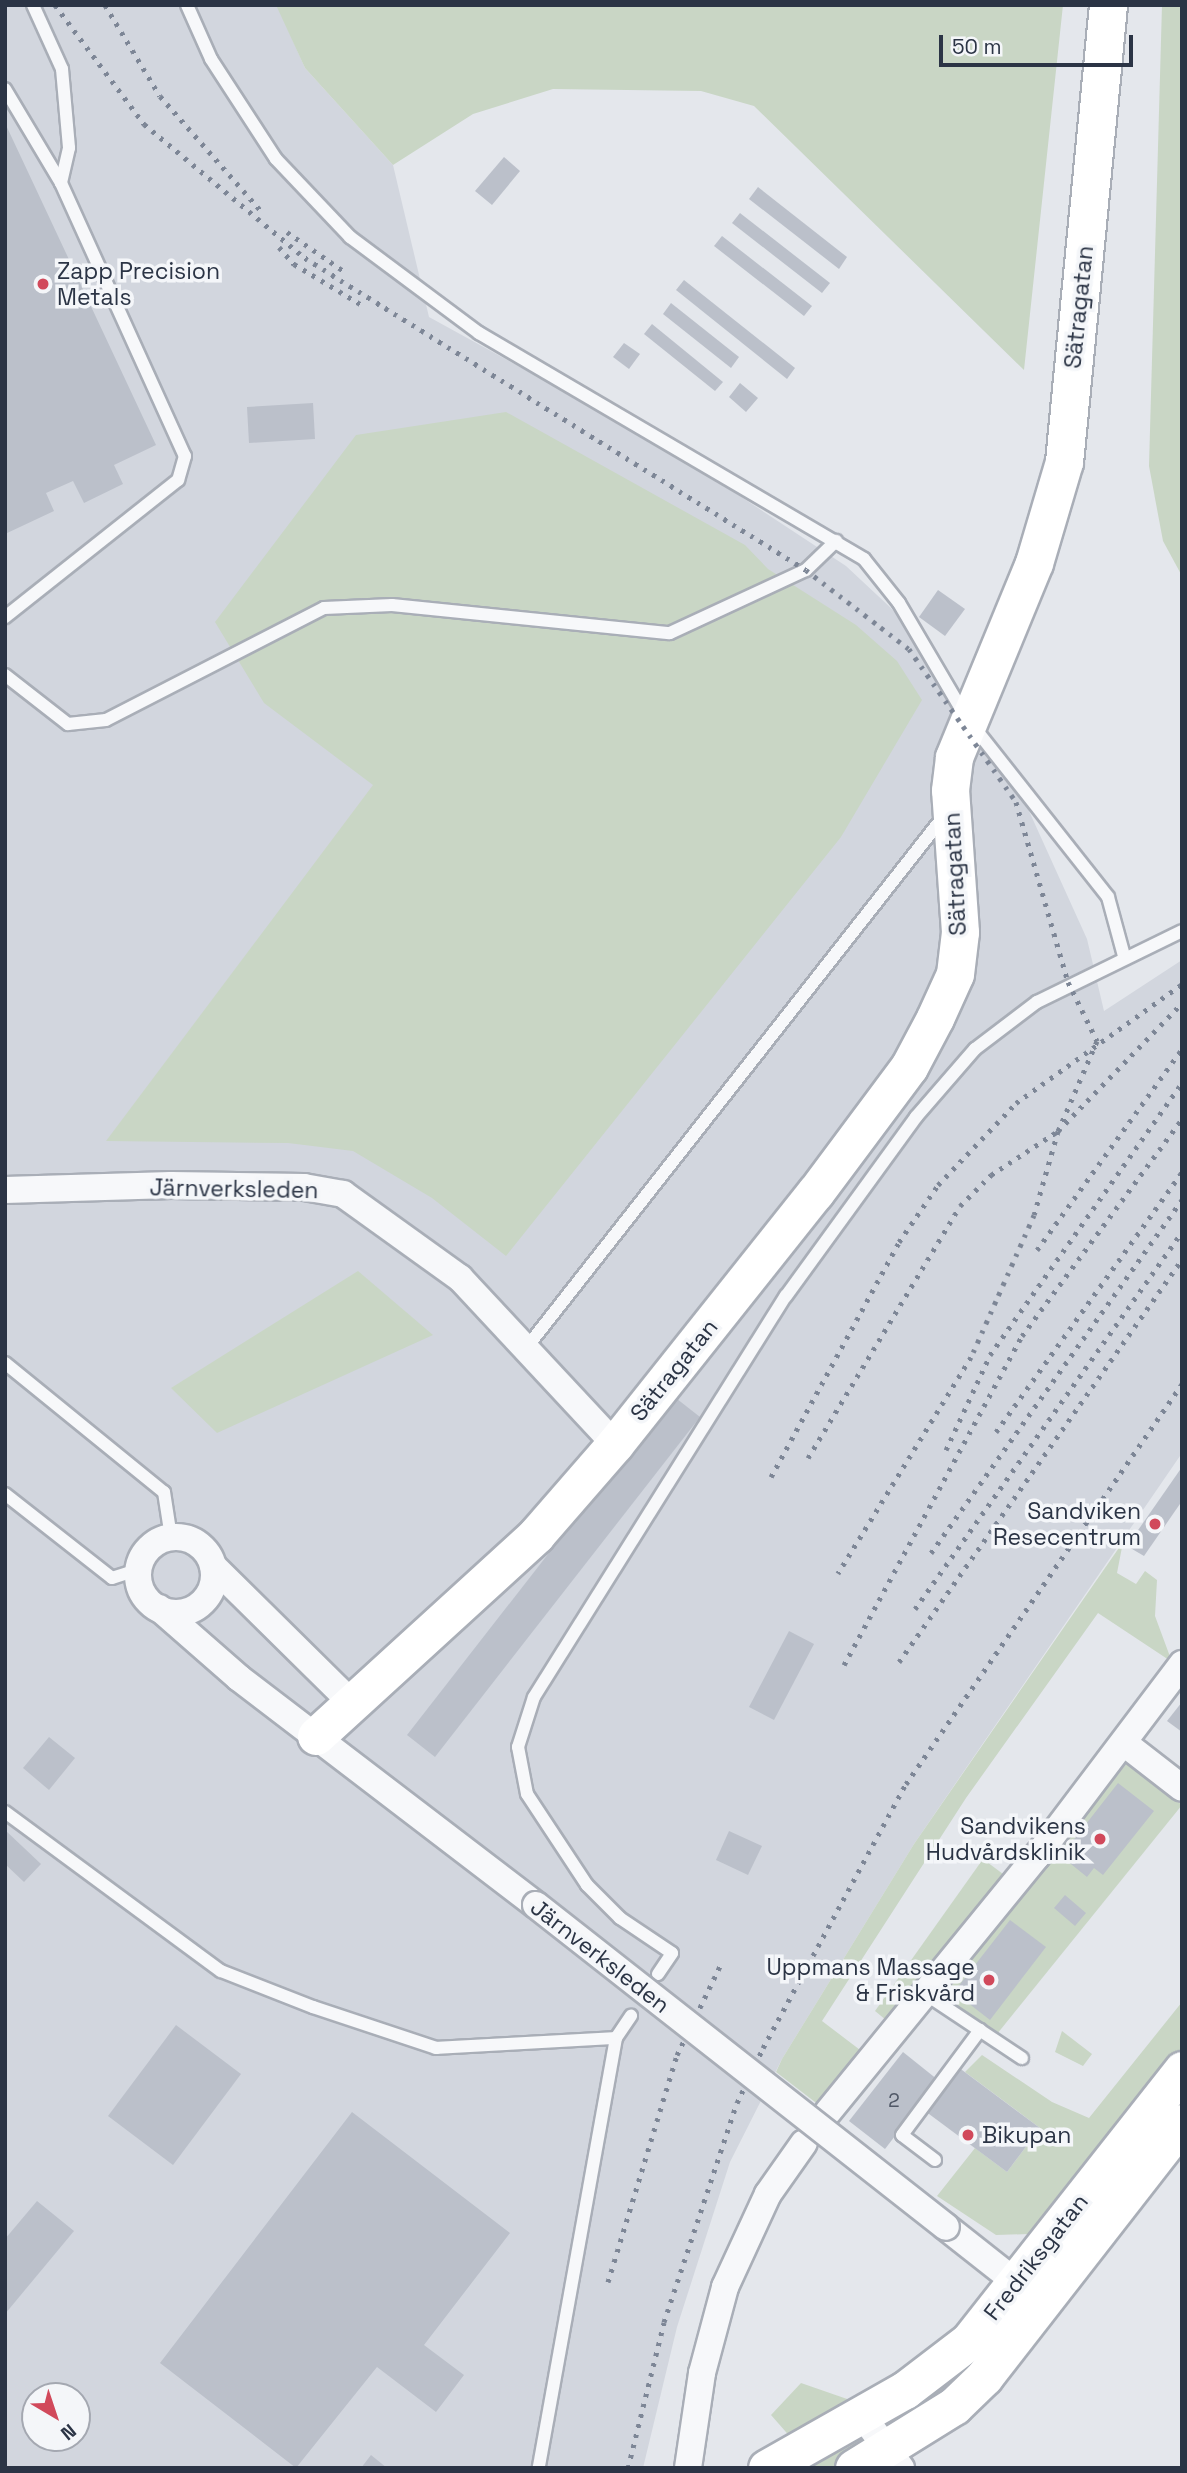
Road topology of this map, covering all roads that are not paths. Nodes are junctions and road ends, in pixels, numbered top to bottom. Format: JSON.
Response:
{"nodes":[{"id":1,"x":33,"y":5,"type":"edge"},
{"id":2,"x":187,"y":5,"type":"edge"},
{"id":3,"x":1108,"y":5,"type":"edge"},
{"id":4,"x":5,"y":89,"type":"edge"},
{"id":5,"x":61,"y":183,"type":"junction"},
{"id":6,"x":836,"y":541,"type":"junction"},
{"id":7,"x":5,"y":617,"type":"edge"},
{"id":8,"x":5,"y":675,"type":"edge"},
{"id":9,"x":966,"y":717,"type":"junction"},
{"id":10,"x":952,"y":806,"type":"junction"},
{"id":11,"x":1182,"y":931,"type":"edge"},
{"id":12,"x":1124,"y":956,"type":"junction"},
{"id":13,"x":5,"y":1190,"type":"edge"},
{"id":14,"x":527,"y":1347,"type":"junction"},
{"id":15,"x":5,"y":1363,"type":"edge"},
{"id":16,"x":615,"y":1444,"type":"junction"},
{"id":17,"x":5,"y":1494,"type":"edge"},
{"id":18,"x":172,"y":1537,"type":"junction"},
{"id":19,"x":214,"y":1566,"type":"junction"},
{"id":20,"x":139,"y":1569,"type":"junction"},
{"id":21,"x":159,"y":1608,"type":"junction"},
{"id":22,"x":1180,"y":1666,"type":"edge"},
{"id":23,"x":352,"y":1703,"type":"junction"},
{"id":24,"x":316,"y":1736,"type":"junction"},
{"id":25,"x":1124,"y":1743,"type":"junction"},
{"id":26,"x":1182,"y":1788,"type":"edge"},
{"id":27,"x":5,"y":1812,"type":"edge"},
{"id":28,"x":658,"y":1974,"type":"dead end"},
{"id":29,"x":927,"y":1995,"type":"junction"},
{"id":30,"x":631,"y":2016,"type":"dead end"},
{"id":31,"x":981,"y":2031,"type":"junction"},
{"id":32,"x":616,"y":2038,"type":"junction"},
{"id":33,"x":1022,"y":2058,"type":"dead end"},
{"id":34,"x":1182,"y":2070,"type":"edge"},
{"id":35,"x":828,"y":2112,"type":"dead end"},
{"id":36,"x":1182,"y":2123,"type":"edge"},
{"id":37,"x":804,"y":2143,"type":"dead end"},
{"id":38,"x":935,"y":2160,"type":"dead end"},
{"id":39,"x":1030,"y":2293,"type":"junction"},
{"id":40,"x":862,"y":2415,"type":"junction"},
{"id":41,"x":894,"y":2459,"type":"edge"},
{"id":42,"x":539,"y":2468,"type":"edge"},
{"id":43,"x":688,"y":2468,"type":"edge"},
{"id":44,"x":767,"y":2468,"type":"edge"},
{"id":45,"x":853,"y":2468,"type":"edge"}],
"edges":[{"from":1,"to":5,"type":"lane"},
{"from":2,"to":6,"type":"lane"},
{"from":3,"to":9,"type":"street","name":"Sätragatan"},
{"from":4,"to":5,"type":"lane"},
{"from":5,"to":7,"type":"lane"},
{"from":6,"to":8,"type":"lane"},
{"from":6,"to":9,"type":"lane"},
{"from":9,"to":10,"type":"street","name":"Sätragatan"},
{"from":9,"to":12,"type":"lane"},
{"from":10,"to":14,"type":"lane"},
{"from":10,"to":16,"type":"street","name":"Sätragatan"},
{"from":11,"to":12,"type":"lane"},
{"from":12,"to":28,"type":"lane"},
{"from":13,"to":14,"type":"street","name":"Järnverksleden"},
{"from":14,"to":16,"type":"street","name":"Järnverksleden"},
{"from":15,"to":18,"type":"lane"},
{"from":16,"to":23,"type":"street","name":"Sätragatan"},
{"from":17,"to":20,"type":"lane"},
{"from":18,"to":19,"type":"street"},
{"from":18,"to":20,"type":"street"},
{"from":19,"to":21,"type":"street"},
{"from":19,"to":23,"type":"street"},
{"from":20,"to":21,"type":"street","name":"Järnverksleden"},
{"from":21,"to":24,"type":"street","name":"Järnverksleden"},
{"from":22,"to":25,"type":"street"},
{"from":23,"to":24,"type":"street","name":"Sätragatan"},
{"from":24,"to":39,"type":"street","name":"Järnverksleden","bridge":true},
{"from":25,"to":26,"type":"street"},
{"from":25,"to":29,"type":"street"},
{"from":27,"to":32,"type":"lane"},
{"from":29,"to":31,"type":"lane"},
{"from":29,"to":35,"type":"street"},
{"from":30,"to":32,"type":"lane"},
{"from":31,"to":33,"type":"lane"},
{"from":31,"to":38,"type":"lane"},
{"from":32,"to":42,"type":"lane"},
{"from":34,"to":39,"type":"street","name":"Fredriksgatan"},
{"from":36,"to":39,"type":"street","name":"Fredriksgatan"},
{"from":37,"to":43,"type":"street"},
{"from":39,"to":40,"type":"street","name":"Fredriksgatan"},
{"from":39,"to":41,"type":"street","name":"Fredriksgatan"},
{"from":40,"to":41,"type":"street"},
{"from":40,"to":44,"type":"street","name":"Fredriksgatan"},
{"from":41,"to":45,"type":"street","name":"Fredriksgatan"}]}
